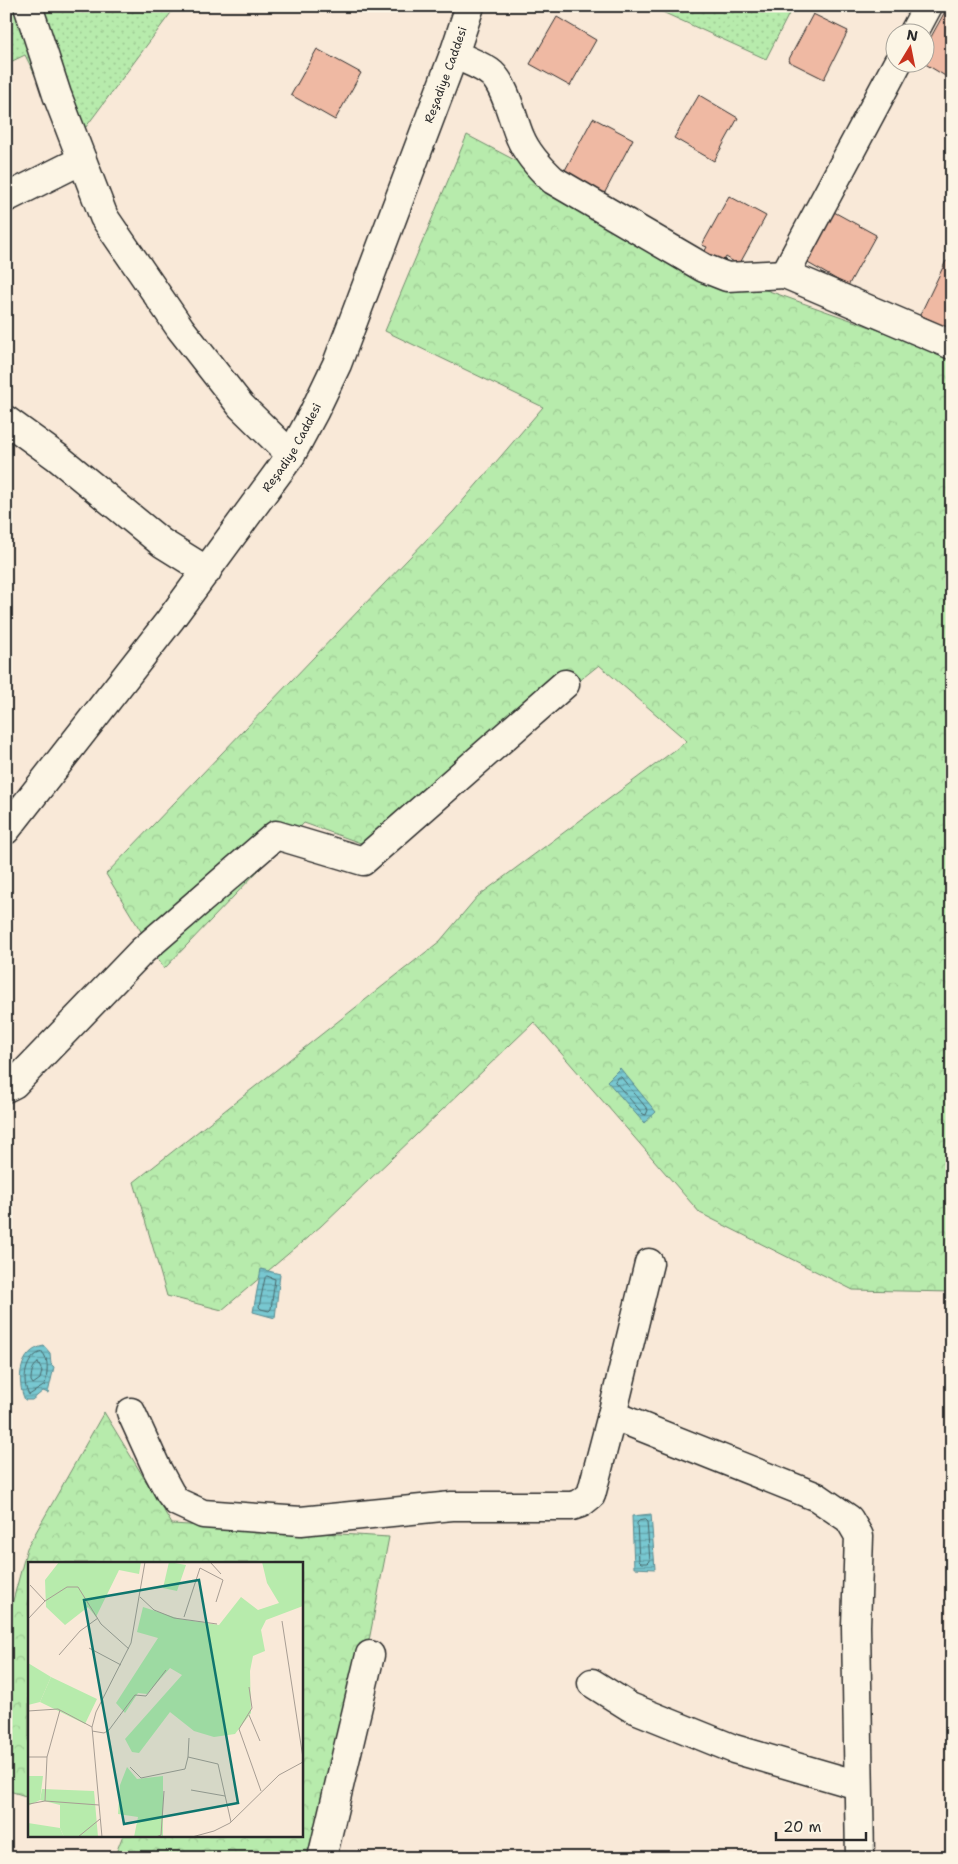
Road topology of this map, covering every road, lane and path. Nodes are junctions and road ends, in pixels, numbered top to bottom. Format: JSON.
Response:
{"nodes":[{"id":1,"x":28,"y":6,"type":"edge"},
{"id":2,"x":470,"y":6,"type":"edge"},
{"id":3,"x":928,"y":6,"type":"edge"},
{"id":4,"x":919,"y":22,"type":"edge"},
{"id":5,"x":454,"y":54,"type":"junction"},
{"id":6,"x":893,"y":72,"type":"edge"},
{"id":7,"x":82,"y":160,"type":"junction"},
{"id":8,"x":6,"y":198,"type":"edge"},
{"id":9,"x":785,"y":274,"type":"junction"},
{"id":10,"x":952,"y":345,"type":"edge"},
{"id":11,"x":6,"y":420,"type":"edge"},
{"id":12,"x":290,"y":454,"type":"junction"},
{"id":13,"x":207,"y":571,"type":"junction"},
{"id":14,"x":565,"y":684,"type":"dead end"},
{"id":15,"x":6,"y":830,"type":"edge"},
{"id":16,"x":6,"y":1088,"type":"edge"},
{"id":17,"x":649,"y":1263,"type":"dead end"},
{"id":18,"x":131,"y":1412,"type":"dead end"},
{"id":19,"x":612,"y":1415,"type":"junction"},
{"id":20,"x":370,"y":1655,"type":"dead end"},
{"id":21,"x":592,"y":1683,"type":"dead end"},
{"id":22,"x":858,"y":1785,"type":"junction"},
{"id":23,"x":322,"y":1858,"type":"edge"},
{"id":24,"x":860,"y":1858,"type":"edge"}],
"edges":[{"from":1,"to":7,"type":"street"},
{"from":2,"to":5,"type":"street","name":"Reşadiye Caddesi"},
{"from":3,"to":4,"type":"street"},
{"from":5,"to":9,"type":"street"},
{"from":5,"to":12,"type":"street","name":"Reşadiye Caddesi"},
{"from":6,"to":9,"type":"street"},
{"from":7,"to":8,"type":"street"},
{"from":7,"to":12,"type":"street"},
{"from":9,"to":10,"type":"street"},
{"from":11,"to":13,"type":"street"},
{"from":12,"to":13,"type":"street","name":"Reşadiye Caddesi"},
{"from":13,"to":15,"type":"street","name":"Reşadiye Caddesi"},
{"from":14,"to":16,"type":"street"},
{"from":17,"to":19,"type":"street"},
{"from":18,"to":19,"type":"street"},
{"from":19,"to":22,"type":"street"},
{"from":20,"to":23,"type":"street"},
{"from":21,"to":22,"type":"street"},
{"from":22,"to":24,"type":"street"}]}
